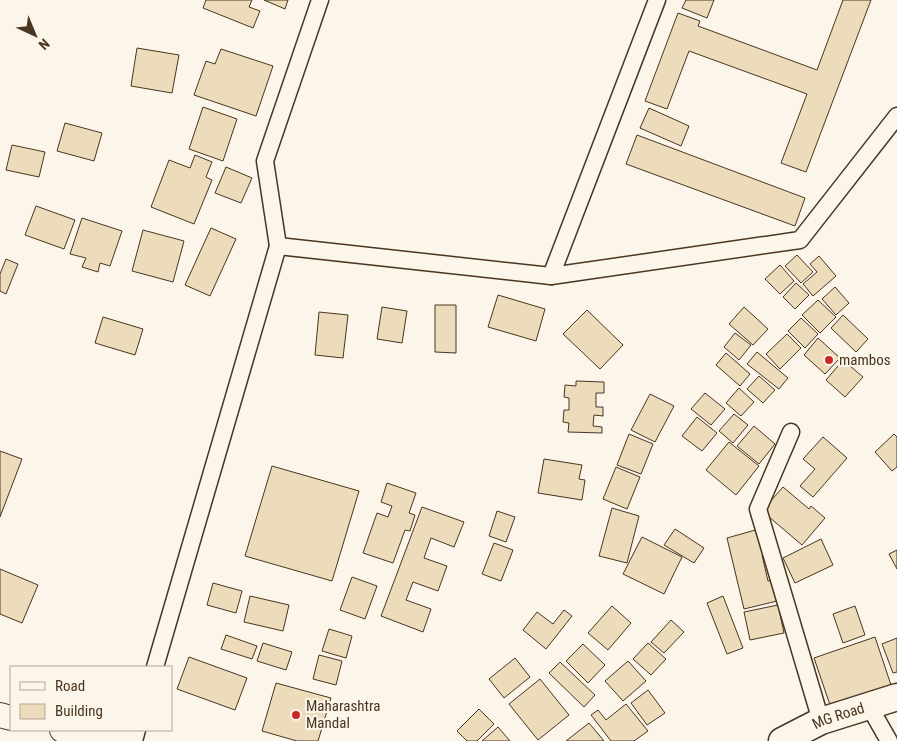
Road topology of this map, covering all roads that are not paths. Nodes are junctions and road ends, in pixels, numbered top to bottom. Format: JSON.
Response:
{"nodes":[{"id":1,"x":320,"y":0,"type":"edge"},
{"id":2,"x":658,"y":0,"type":"edge"},
{"id":3,"x":897,"y":116,"type":"edge"},
{"id":4,"x":278,"y":246,"type":"junction"},
{"id":5,"x":551,"y":276,"type":"junction"},
{"id":6,"x":791,"y":432,"type":"dead end"},
{"id":7,"x":155,"y":666,"type":"edge"},
{"id":8,"x":897,"y":697,"type":"edge"},
{"id":9,"x":869,"y":706,"type":"junction"},
{"id":10,"x":821,"y":721,"type":"junction"},
{"id":11,"x":68,"y":731,"type":"edge"},
{"id":12,"x":125,"y":741,"type":"edge"},
{"id":13,"x":782,"y":741,"type":"edge"},
{"id":14,"x":889,"y":741,"type":"edge"}],
"edges":[{"from":1,"to":4,"type":"street"},
{"from":2,"to":5,"type":"street"},
{"from":3,"to":5,"type":"street"},
{"from":4,"to":5,"type":"street"},
{"from":4,"to":7,"type":"street"},
{"from":6,"to":10,"type":"street"},
{"from":8,"to":9,"type":"main road","name":"MG Road"},
{"from":9,"to":10,"type":"main road","name":"MG Road"},
{"from":9,"to":14,"type":"street"},
{"from":10,"to":13,"type":"main road","name":"MG Road"},
{"from":11,"to":12,"type":"main road"}]}
